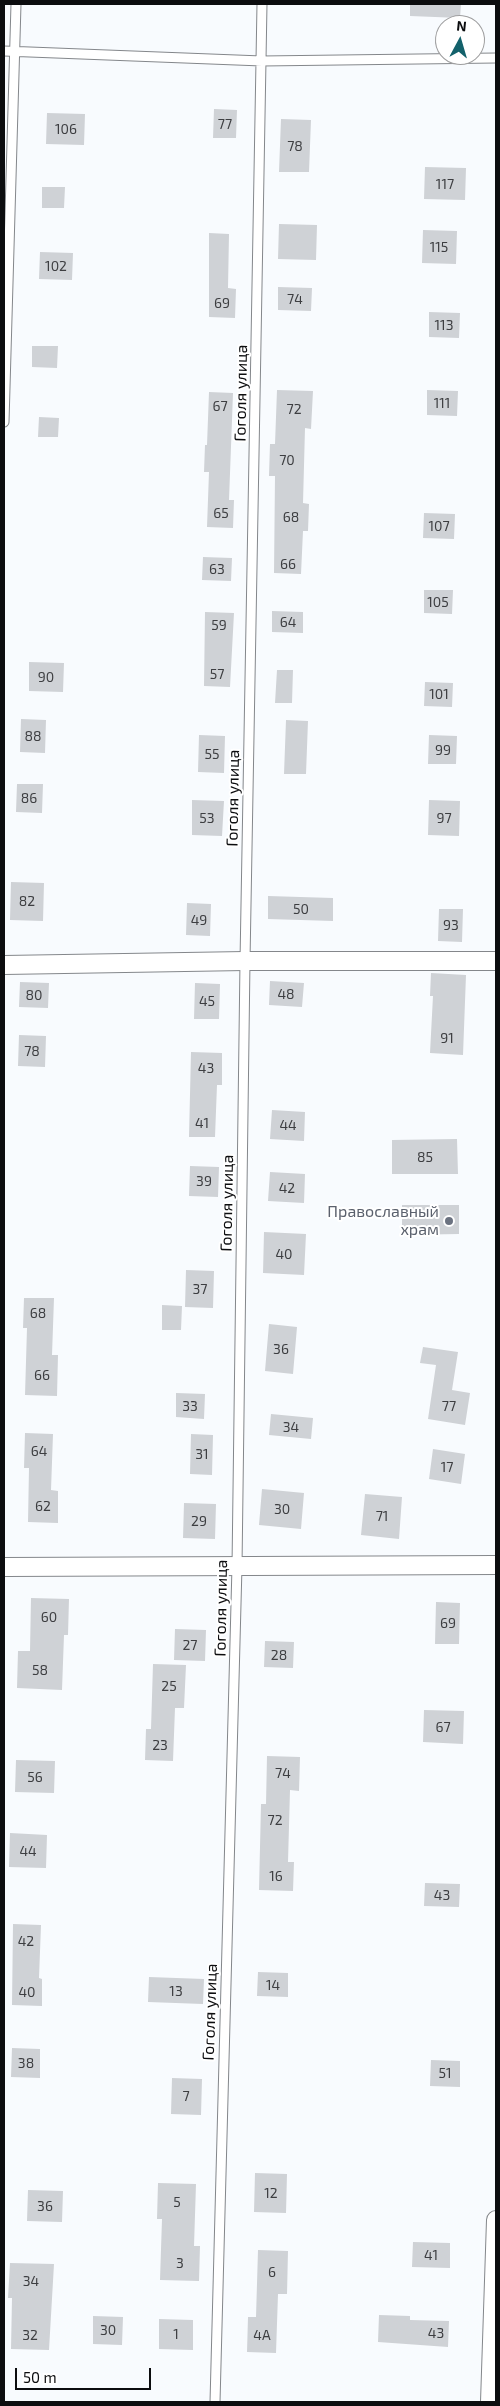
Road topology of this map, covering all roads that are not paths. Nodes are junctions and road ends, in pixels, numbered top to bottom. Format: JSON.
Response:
{"nodes":[{"id":1,"x":16,"y":4,"type":"edge"},
{"id":2,"x":262,"y":4,"type":"edge"},
{"id":3,"x":4,"y":51,"type":"edge"},
{"id":4,"x":14,"y":51,"type":"junction"},
{"id":5,"x":496,"y":58,"type":"edge"},
{"id":6,"x":262,"y":61,"type":"junction"},
{"id":7,"x":4,"y":422,"type":"edge"},
{"id":8,"x":245,"y":961,"type":"junction"},
{"id":9,"x":496,"y":961,"type":"edge"},
{"id":10,"x":4,"y":965,"type":"edge"},
{"id":11,"x":496,"y":1564,"type":"edge"},
{"id":12,"x":237,"y":1566,"type":"junction"},
{"id":13,"x":4,"y":1567,"type":"edge"},
{"id":14,"x":496,"y":2220,"type":"edge"},
{"id":15,"x":215,"y":2402,"type":"edge"},
{"id":16,"x":490,"y":2402,"type":"edge"}],
"edges":[{"from":1,"to":4,"type":"lane"},
{"from":2,"to":6,"type":"lane","name":"Гоголя улица"},
{"from":3,"to":4,"type":"lane"},
{"from":4,"to":6,"type":"lane"},
{"from":4,"to":7,"type":"lane"},
{"from":5,"to":6,"type":"lane"},
{"from":6,"to":8,"type":"lane","name":"Гоголя улица"},
{"from":8,"to":9,"type":"street"},
{"from":8,"to":10,"type":"street"},
{"from":8,"to":12,"type":"lane","name":"Гоголя улица"},
{"from":11,"to":12,"type":"street"},
{"from":12,"to":13,"type":"street"},
{"from":12,"to":15,"type":"lane","name":"Гоголя улица"},
{"from":14,"to":16,"type":"street"}]}
